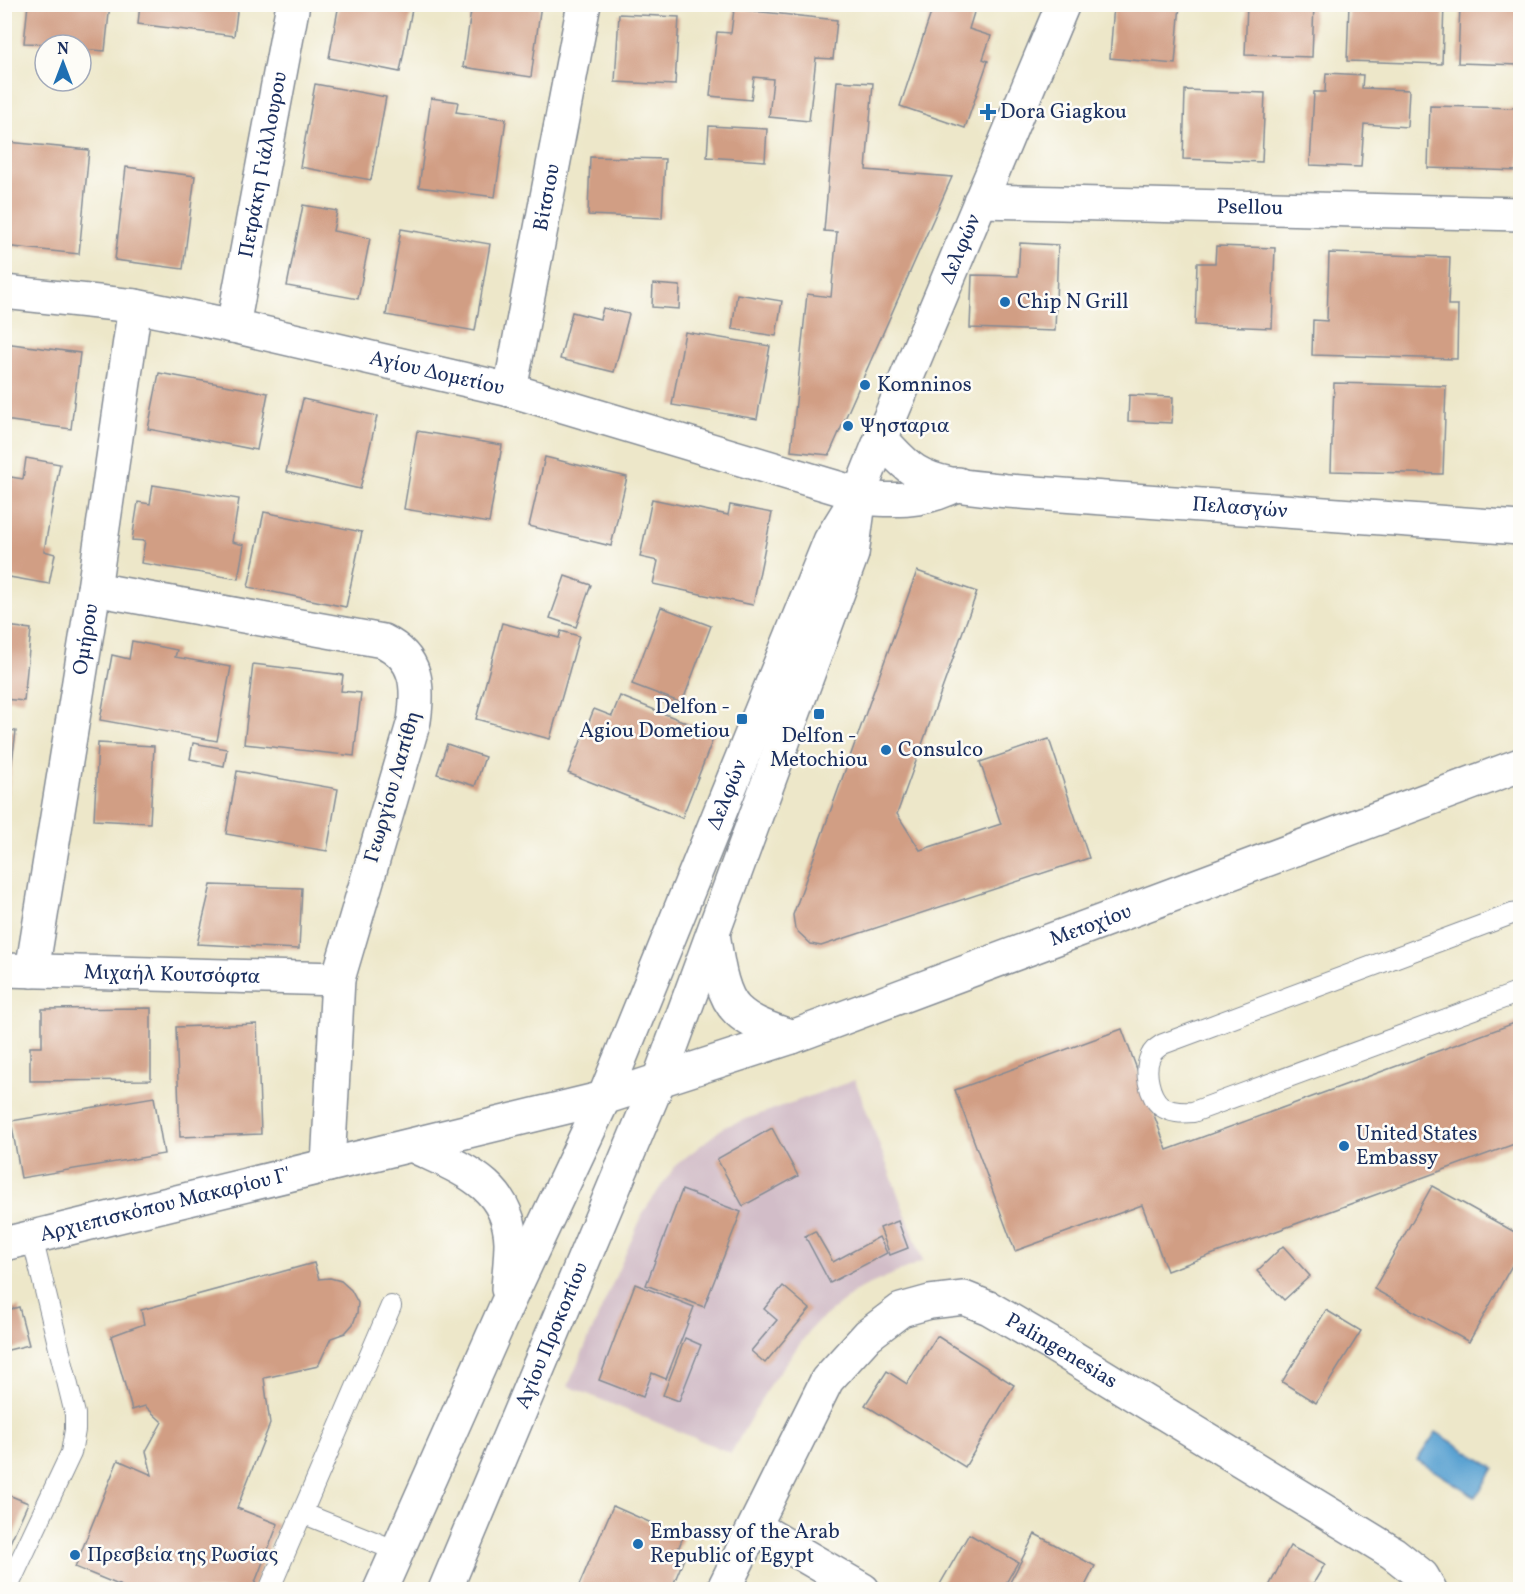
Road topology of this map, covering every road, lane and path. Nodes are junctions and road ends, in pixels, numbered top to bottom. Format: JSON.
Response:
{"nodes":[{"id":1,"x":293,"y":4,"type":"edge"},
{"id":2,"x":584,"y":4,"type":"edge"},
{"id":3,"x":1064,"y":4,"type":"edge"},
{"id":4,"x":980,"y":201,"type":"junction"},
{"id":5,"x":1521,"y":214,"type":"edge"},
{"id":6,"x":4,"y":292,"type":"edge"},
{"id":7,"x":135,"y":306,"type":"junction"},
{"id":8,"x":233,"y":326,"type":"junction"},
{"id":9,"x":510,"y":390,"type":"junction"},
{"id":10,"x":881,"y":439,"type":"junction"},
{"id":11,"x":958,"y":484,"type":"junction"},
{"id":12,"x":860,"y":494,"type":"junction"},
{"id":13,"x":1521,"y":528,"type":"edge"},
{"id":14,"x":94,"y":589,"type":"junction"},
{"id":15,"x":1521,"y":765,"type":"edge"},
{"id":16,"x":1521,"y":913,"type":"edge"},
{"id":17,"x":713,"y":932,"type":"junction"},
{"id":18,"x":18,"y":970,"type":"edge"},
{"id":19,"x":338,"y":979,"type":"junction"},
{"id":20,"x":1521,"y":992,"type":"edge"},
{"id":21,"x":792,"y":1037,"type":"junction"},
{"id":22,"x":659,"y":1080,"type":"junction"},
{"id":23,"x":604,"y":1098,"type":"junction"},
{"id":24,"x":414,"y":1146,"type":"junction"},
{"id":25,"x":328,"y":1165,"type":"junction"},
{"id":26,"x":18,"y":1241,"type":"edge"},
{"id":27,"x":507,"y":1304,"type":"junction"},
{"id":28,"x":391,"y":1306,"type":"dead end"},
{"id":29,"x":302,"y":1513,"type":"junction"},
{"id":30,"x":755,"y":1527,"type":"junction"},
{"id":31,"x":397,"y":1551,"type":"junction"},
{"id":32,"x":9,"y":1590,"type":"edge"},
{"id":33,"x":269,"y":1590,"type":"edge"},
{"id":34,"x":380,"y":1590,"type":"edge"},
{"id":35,"x":445,"y":1590,"type":"edge"},
{"id":36,"x":723,"y":1590,"type":"edge"},
{"id":37,"x":862,"y":1590,"type":"edge"},
{"id":38,"x":1430,"y":1590,"type":"edge"}],
"edges":[{"from":1,"to":8,"type":"street","name":"Πετράκη Γιάλλουρου"},
{"from":2,"to":9,"type":"street","name":"Βίτσιου"},
{"from":3,"to":4,"type":"street","name":"Δελφών"},
{"from":4,"to":5,"type":"street","name":"Psellou"},
{"from":4,"to":10,"type":"street","name":"Δελφών"},
{"from":6,"to":7,"type":"street","name":"Αγίου Δομετίου"},
{"from":7,"to":8,"type":"street","name":"Αγίου Δομετίου"},
{"from":7,"to":14,"type":"street","name":"Ομήρου"},
{"from":8,"to":9,"type":"street","name":"Αγίου Δομετίου"},
{"from":9,"to":12,"type":"street","name":"Αγίου Δομετίου"},
{"from":10,"to":11,"type":"street","name":"Πελασγών"},
{"from":10,"to":12,"type":"street","name":"Δελφών"},
{"from":11,"to":12,"type":"street"},
{"from":11,"to":13,"type":"street","name":"Πελασγών"},
{"from":12,"to":17,"type":"street","name":"Δελφών"},
{"from":12,"to":23,"type":"street","name":"Δελφών"},
{"from":14,"to":18,"type":"street","name":"Ομήρου"},
{"from":14,"to":19,"type":"street","name":"Γεωργίου Λαπίθη"},
{"from":15,"to":21,"type":"street","name":"Μετοχίου"},
{"from":16,"to":20,"type":"lane"},
{"from":17,"to":21,"type":"street"},
{"from":17,"to":22,"type":"street","name":"Δελφών"},
{"from":18,"to":19,"type":"street","name":"Μιχαήλ Κουτσόφτα"},
{"from":19,"to":25,"type":"street","name":"Γεωργίου Λαπίθη"},
{"from":21,"to":22,"type":"street","name":"Μετοχίου"},
{"from":22,"to":23,"type":"street","name":"Μετοχίου"},
{"from":22,"to":35,"type":"street","name":"Αγίου Προκοπίου"},
{"from":23,"to":24,"type":"street"},
{"from":23,"to":27,"type":"street"},
{"from":24,"to":25,"type":"street","name":"Αρχιεπισκόπου Μακαρίου Γ'"},
{"from":24,"to":27,"type":"street"},
{"from":25,"to":26,"type":"street","name":"Αρχιεπισκόπου Μακαρίου Γ'"},
{"from":26,"to":32,"type":"lane"},
{"from":27,"to":31,"type":"street"},
{"from":28,"to":29,"type":"lane"},
{"from":29,"to":31,"type":"lane"},
{"from":29,"to":33,"type":"lane"},
{"from":30,"to":36,"type":"street","name":"Palingenesias"},
{"from":30,"to":37,"type":"street"},
{"from":30,"to":38,"type":"street","name":"Palingenesias"},
{"from":31,"to":34,"type":"street"}]}
